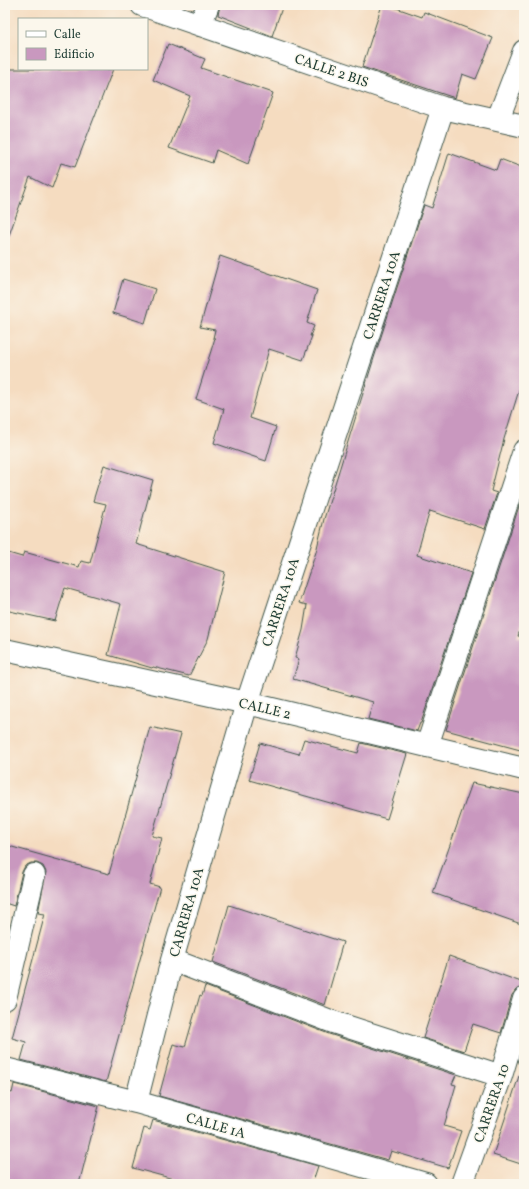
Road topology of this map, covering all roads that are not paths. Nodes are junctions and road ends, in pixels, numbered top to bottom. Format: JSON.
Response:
{"nodes":[{"id":1,"x":142,"y":5,"type":"edge"},
{"id":2,"x":208,"y":5,"type":"edge"},
{"id":3,"x":200,"y":25,"type":"junction"},
{"id":4,"x":524,"y":51,"type":"edge"},
{"id":5,"x":443,"y":108,"type":"junction"},
{"id":6,"x":498,"y":119,"type":"junction"},
{"id":7,"x":524,"y":126,"type":"edge"},
{"id":8,"x":524,"y":451,"type":"edge"},
{"id":9,"x":5,"y":650,"type":"edge"},
{"id":10,"x":247,"y":703,"type":"junction"},
{"id":11,"x":427,"y":746,"type":"junction"},
{"id":12,"x":524,"y":769,"type":"edge"},
{"id":13,"x":34,"y":875,"type":"dead end"},
{"id":14,"x":13,"y":926,"type":"edge"},
{"id":15,"x":172,"y":960,"type":"junction"},
{"id":16,"x":5,"y":999,"type":"edge"},
{"id":17,"x":524,"y":999,"type":"edge"},
{"id":18,"x":5,"y":1069,"type":"edge"},
{"id":19,"x":501,"y":1076,"type":"junction"},
{"id":20,"x":136,"y":1102,"type":"junction"},
{"id":21,"x":426,"y":1184,"type":"edge"},
{"id":22,"x":462,"y":1184,"type":"edge"}],
"edges":[{"from":1,"to":3,"type":"street","name":"CALLE 2 BIS"},
{"from":2,"to":3,"type":"street"},
{"from":3,"to":5,"type":"street","name":"CALLE 2 BIS"},
{"from":4,"to":6,"type":"street"},
{"from":5,"to":6,"type":"street","name":"CALLE 2 BIS"},
{"from":5,"to":10,"type":"street","name":"CARRERA 10A"},
{"from":6,"to":7,"type":"street","name":"CALLE 2 BIS"},
{"from":8,"to":11,"type":"street"},
{"from":9,"to":10,"type":"street","name":"CALLE 2"},
{"from":10,"to":11,"type":"street","name":"CALLE 2"},
{"from":10,"to":15,"type":"street","name":"CARRERA 10A"},
{"from":11,"to":12,"type":"street","name":"CALLE 2"},
{"from":13,"to":14,"type":"street"},
{"from":14,"to":16,"type":"street"},
{"from":15,"to":19,"type":"street"},
{"from":15,"to":20,"type":"street","name":"CARRERA 10A"},
{"from":17,"to":19,"type":"street","name":"CARRERA 10"},
{"from":18,"to":20,"type":"street","name":"CALLE 1A"},
{"from":19,"to":22,"type":"street","name":"CARRERA 10"},
{"from":20,"to":21,"type":"street","name":"CALLE 1A"}]}
